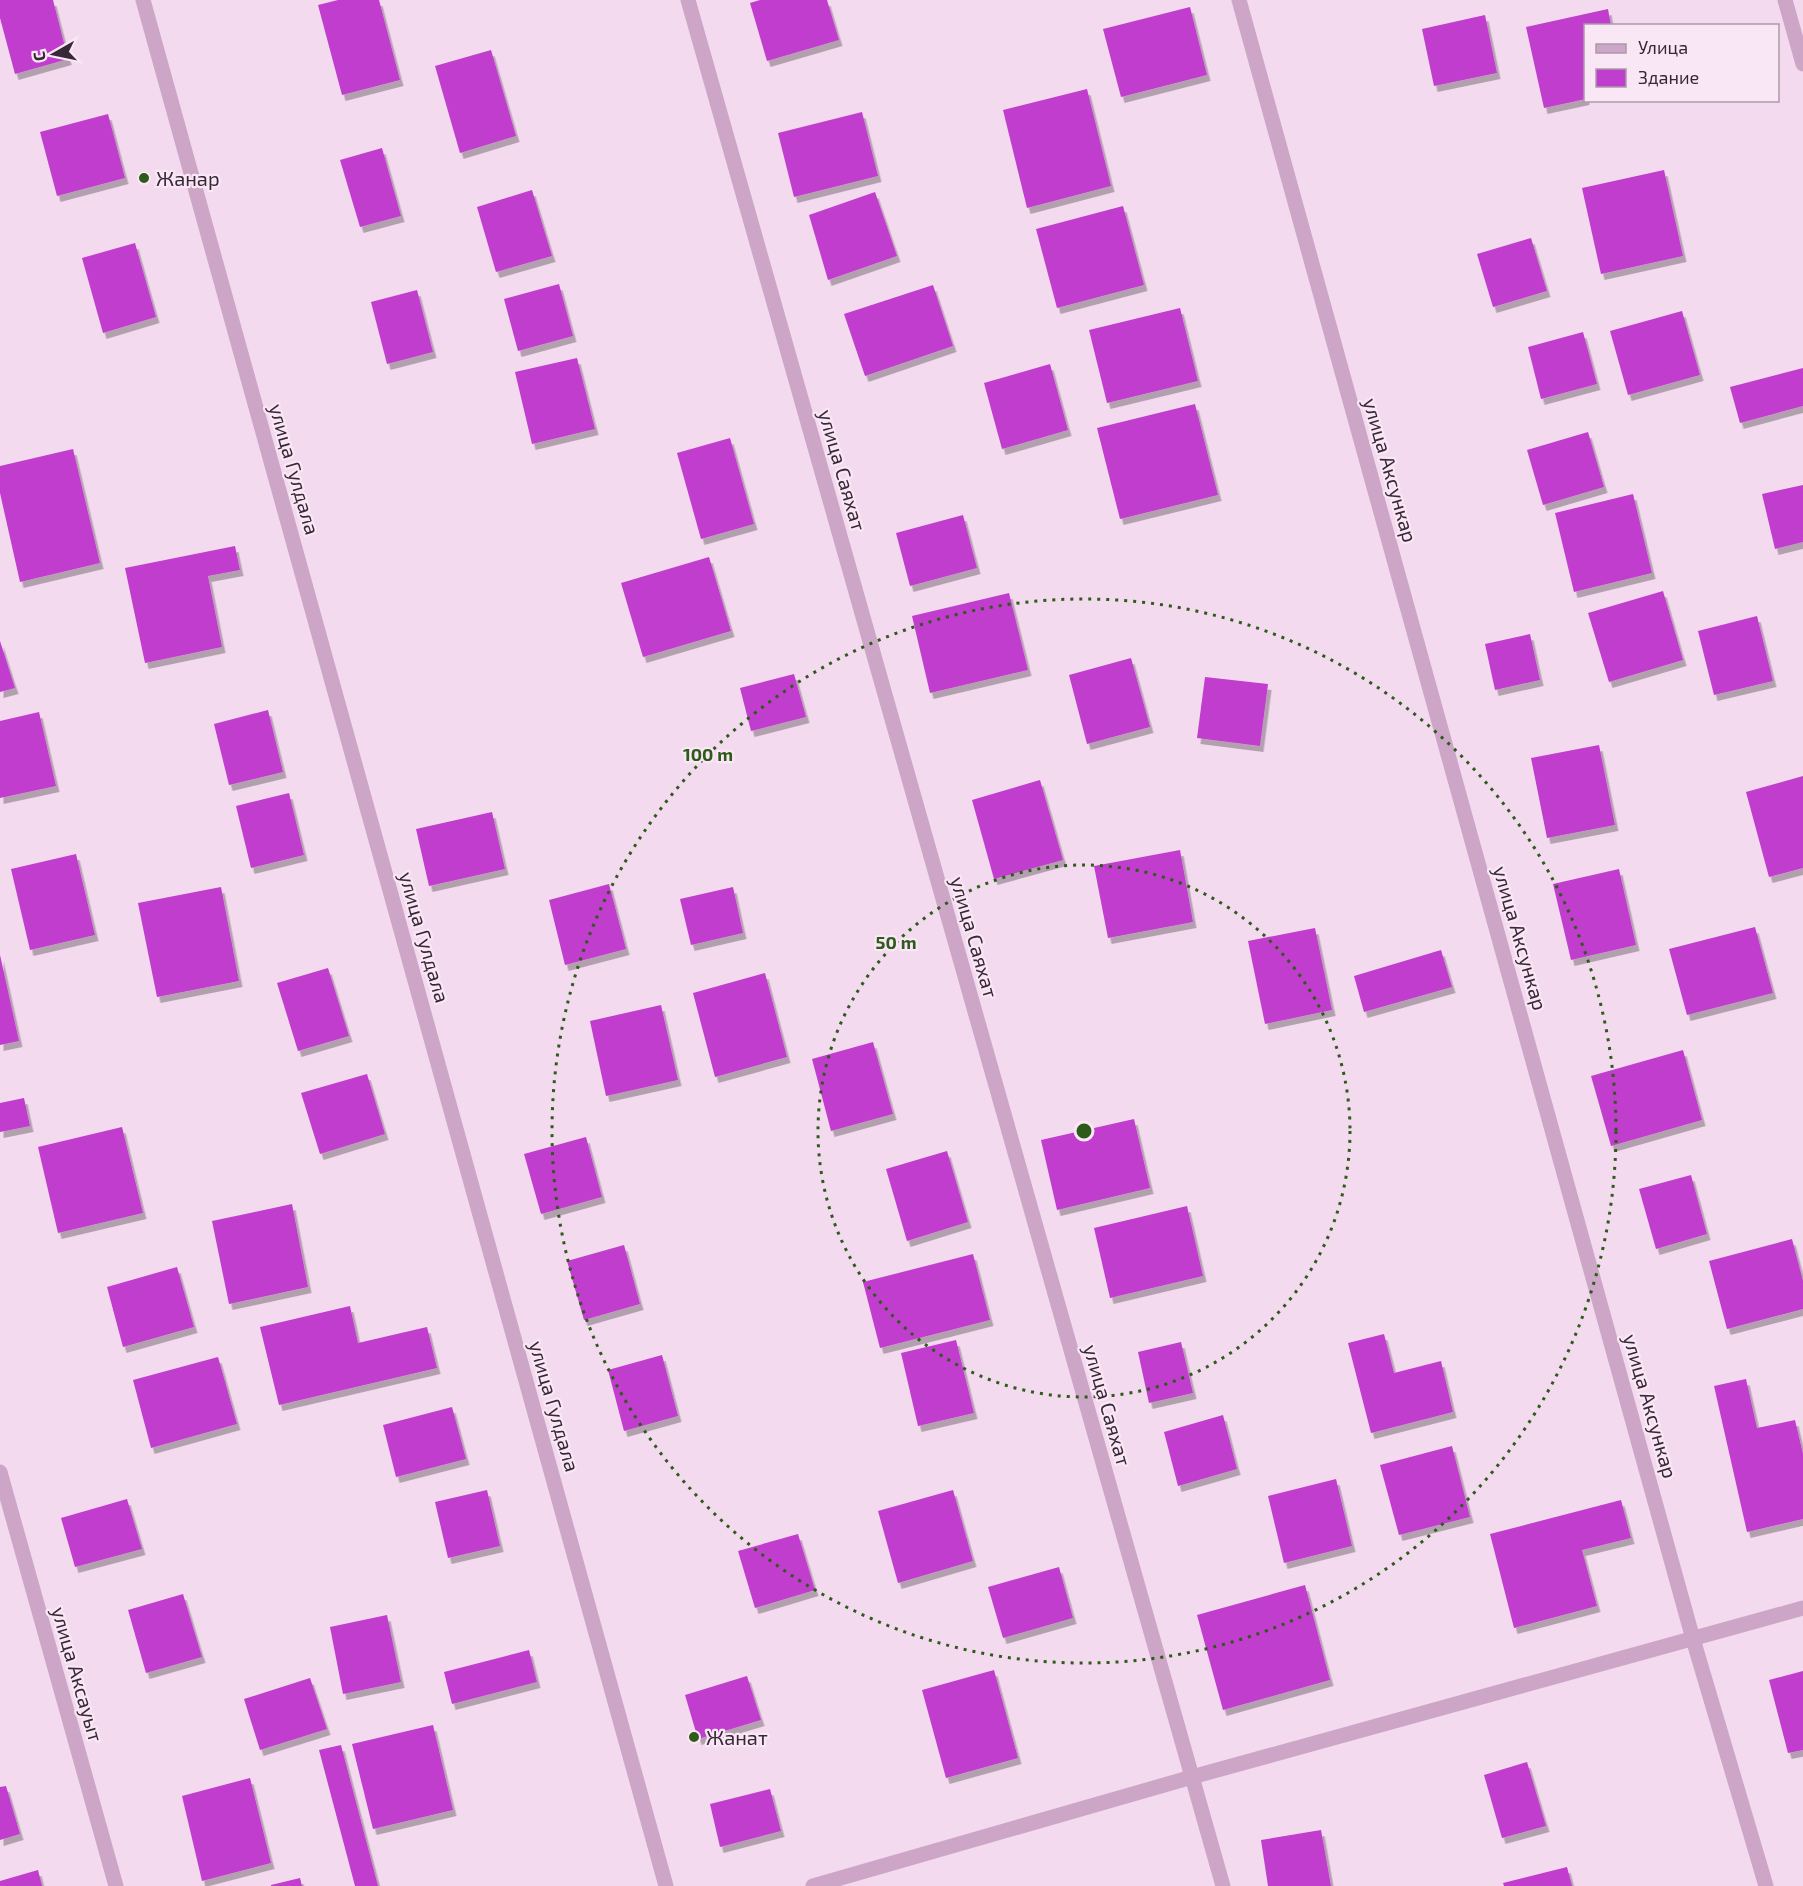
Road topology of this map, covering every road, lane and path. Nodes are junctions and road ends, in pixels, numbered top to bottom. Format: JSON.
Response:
{"nodes":[{"id":1,"x":143,"y":0,"type":"edge"},
{"id":2,"x":688,"y":0,"type":"edge"},
{"id":3,"x":1239,"y":0,"type":"edge"},
{"id":4,"x":1785,"y":0,"type":"edge"},
{"id":5,"x":1803,"y":64,"type":"edge"},
{"id":6,"x":0,"y":1472,"type":"edge"},
{"id":7,"x":1803,"y":1608,"type":"edge"},
{"id":8,"x":1693,"y":1639,"type":"junction"},
{"id":9,"x":1192,"y":1777,"type":"junction"},
{"id":10,"x":116,"y":1886,"type":"edge"},
{"id":11,"x":666,"y":1886,"type":"edge"},
{"id":12,"x":813,"y":1886,"type":"edge"},
{"id":13,"x":1223,"y":1886,"type":"edge"},
{"id":14,"x":1766,"y":1886,"type":"edge"}],
"edges":[{"from":1,"to":11,"type":"street","name":"улица Гулдала"},
{"from":2,"to":9,"type":"street","name":"улица Саяхат"},
{"from":3,"to":8,"type":"street","name":"улица Аксункар"},
{"from":4,"to":5,"type":"street"},
{"from":6,"to":10,"type":"street","name":"улица Аксауыт"},
{"from":7,"to":8,"type":"street"},
{"from":8,"to":9,"type":"street"},
{"from":8,"to":14,"type":"street","name":"улица Аксункар"},
{"from":9,"to":12,"type":"street"},
{"from":9,"to":13,"type":"street","name":"улица Саяхат"}]}
